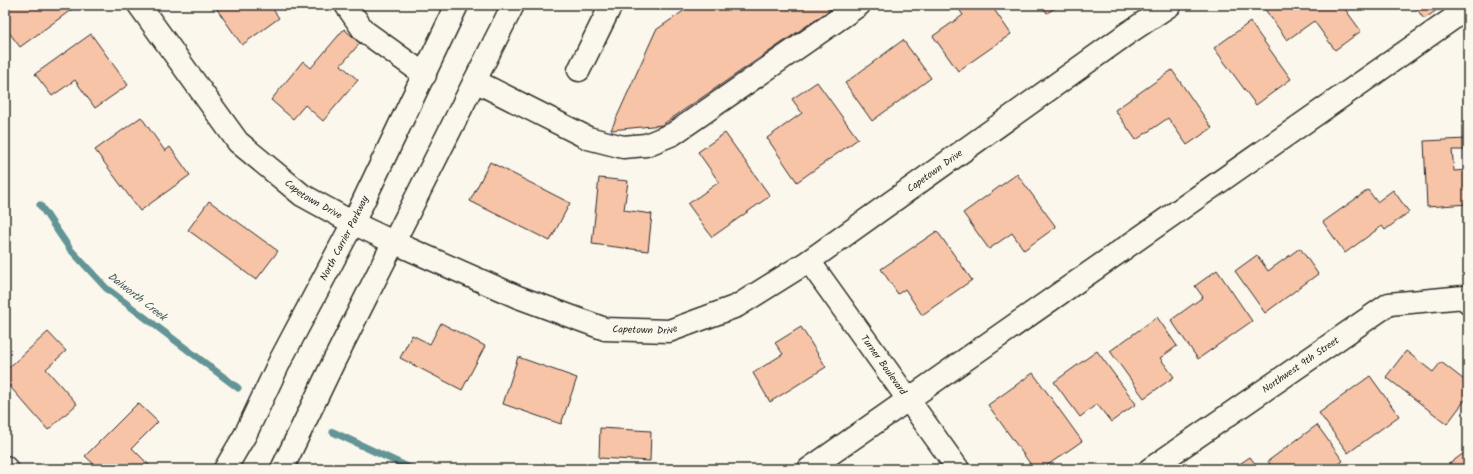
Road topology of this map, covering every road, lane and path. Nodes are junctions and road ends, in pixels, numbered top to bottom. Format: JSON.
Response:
{"nodes":[{"id":1,"x":139,"y":5,"type":"edge"},
{"id":2,"x":346,"y":5,"type":"edge"},
{"id":3,"x":457,"y":5,"type":"edge"},
{"id":4,"x":513,"y":5,"type":"edge"},
{"id":5,"x":611,"y":5,"type":"edge"},
{"id":6,"x":859,"y":5,"type":"edge"},
{"id":7,"x":1170,"y":5,"type":"edge"},
{"id":8,"x":1468,"y":8,"type":"edge"},
{"id":9,"x":579,"y":70,"type":"dead end"},
{"id":10,"x":425,"y":75,"type":"junction"},
{"id":11,"x":475,"y":81,"type":"junction"},
{"id":12,"x":354,"y":223,"type":"junction"},
{"id":13,"x":393,"y":242,"type":"junction"},
{"id":14,"x":809,"y":261,"type":"junction"},
{"id":15,"x":1466,"y":300,"type":"edge"},
{"id":16,"x":908,"y":399,"type":"junction"},
{"id":17,"x":225,"y":469,"type":"edge"},
{"id":18,"x":282,"y":469,"type":"edge"},
{"id":19,"x":809,"y":469,"type":"edge"},
{"id":20,"x":958,"y":469,"type":"edge"},
{"id":21,"x":1150,"y":469,"type":"edge"}],
"edges":[{"from":1,"to":12,"type":"street","name":"Capetown Drive"},
{"from":2,"to":10,"type":"street"},
{"from":3,"to":10,"type":"street","name":"North Carrier Parkway"},
{"from":4,"to":11,"type":"street"},
{"from":5,"to":9,"type":"street"},
{"from":6,"to":11,"type":"street"},
{"from":7,"to":14,"type":"street","name":"Capetown Drive"},
{"from":8,"to":16,"type":"street"},
{"from":10,"to":12,"type":"street","name":"North Carrier Parkway"},
{"from":11,"to":13,"type":"street"},
{"from":12,"to":13,"type":"street","name":"Capetown Drive"},
{"from":12,"to":17,"type":"street","name":"North Carrier Parkway"},
{"from":13,"to":14,"type":"street","name":"Capetown Drive"},
{"from":13,"to":18,"type":"street"},
{"from":14,"to":16,"type":"street","name":"Turner Boulevard"},
{"from":15,"to":21,"type":"street","name":"Northwest 9th Street"},
{"from":16,"to":19,"type":"street"},
{"from":16,"to":20,"type":"street","name":"Turner Boulevard"}]}
